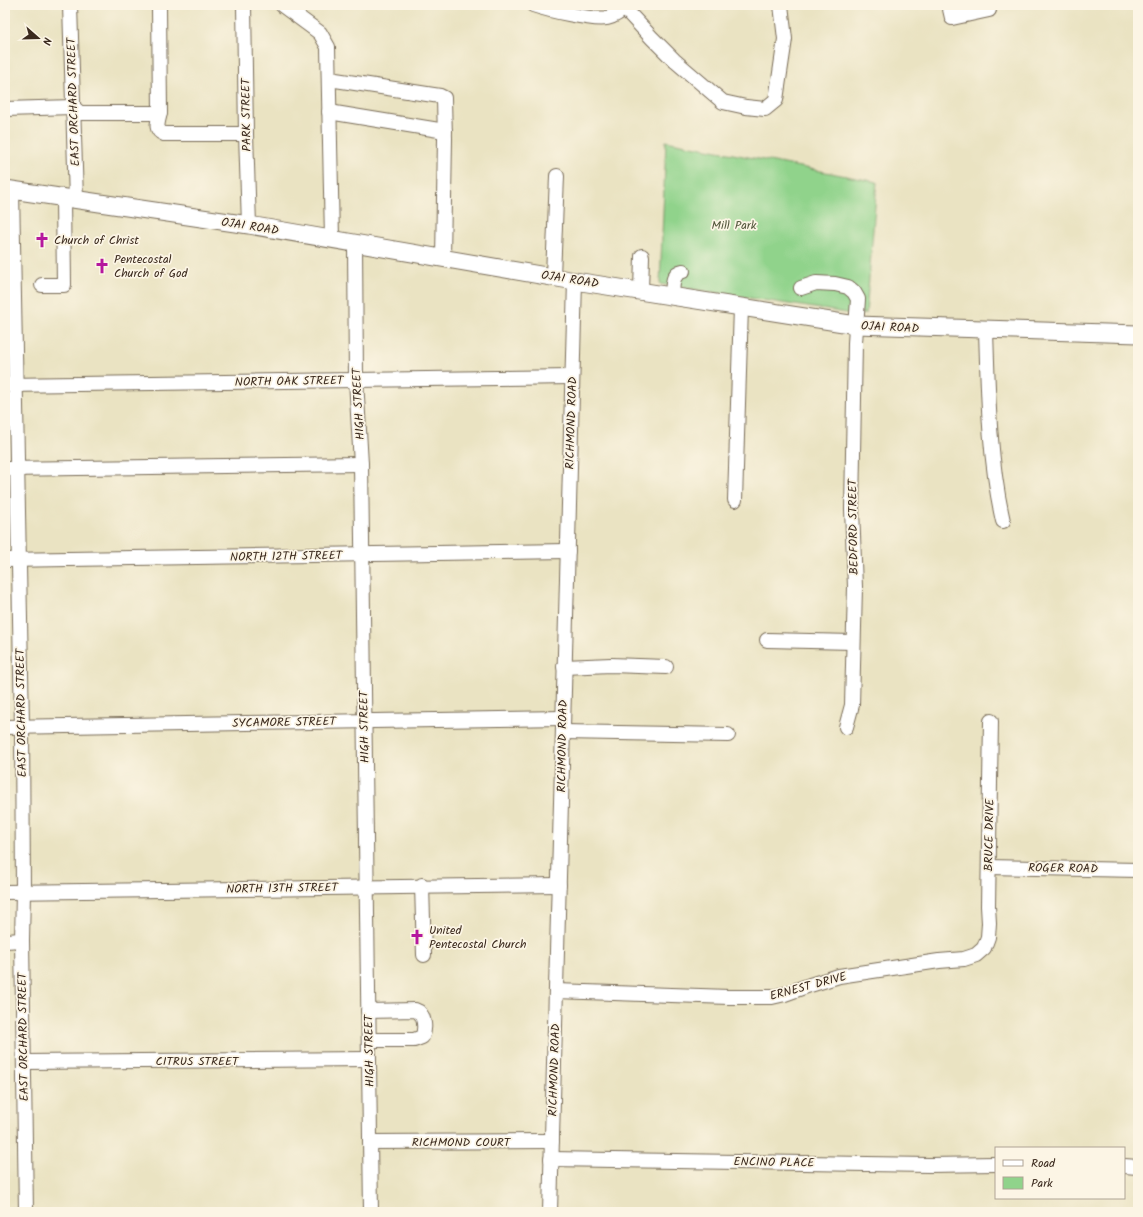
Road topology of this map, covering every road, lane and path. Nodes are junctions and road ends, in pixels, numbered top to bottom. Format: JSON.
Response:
{"nodes":[{"id":1,"x":70,"y":5,"type":"edge"},
{"id":2,"x":158,"y":5,"type":"edge"},
{"id":3,"x":244,"y":5,"type":"edge"},
{"id":4,"x":282,"y":5,"type":"edge"},
{"id":5,"x":533,"y":5,"type":"edge"},
{"id":6,"x":949,"y":5,"type":"edge"},
{"id":7,"x":988,"y":5,"type":"edge"},
{"id":8,"x":627,"y":7,"type":"edge"},
{"id":9,"x":782,"y":11,"type":"edge"},
{"id":10,"x":329,"y":79,"type":"junction"},
{"id":11,"x":73,"y":108,"type":"junction"},
{"id":12,"x":5,"y":109,"type":"edge"},
{"id":13,"x":329,"y":112,"type":"junction"},
{"id":14,"x":160,"y":113,"type":"junction"},
{"id":15,"x":445,"y":131,"type":"junction"},
{"id":16,"x":246,"y":134,"type":"junction"},
{"id":17,"x":557,"y":176,"type":"dead end"},
{"id":18,"x":9,"y":190,"type":"edge"},
{"id":19,"x":69,"y":199,"type":"junction"},
{"id":20,"x":249,"y":225,"type":"junction"},
{"id":21,"x":332,"y":239,"type":"junction"},
{"id":22,"x":355,"y":243,"type":"junction"},
{"id":23,"x":642,"y":256,"type":"dead end"},
{"id":24,"x":443,"y":258,"type":"junction"},
{"id":25,"x":683,"y":271,"type":"dead end"},
{"id":26,"x":553,"y":276,"type":"junction"},
{"id":27,"x":575,"y":281,"type":"junction"},
{"id":28,"x":42,"y":285,"type":"dead end"},
{"id":29,"x":801,"y":288,"type":"dead end"},
{"id":30,"x":642,"y":291,"type":"junction"},
{"id":31,"x":672,"y":296,"type":"junction"},
{"id":32,"x":9,"y":299,"type":"edge"},
{"id":33,"x":741,"y":307,"type":"junction"},
{"id":34,"x":856,"y":325,"type":"junction"},
{"id":35,"x":986,"y":330,"type":"junction"},
{"id":36,"x":1138,"y":334,"type":"edge"},
{"id":37,"x":572,"y":377,"type":"junction"},
{"id":38,"x":356,"y":380,"type":"junction"},
{"id":39,"x":10,"y":385,"type":"edge"},
{"id":40,"x":361,"y":464,"type":"junction"},
{"id":41,"x":11,"y":469,"type":"edge"},
{"id":42,"x":735,"y":500,"type":"dead end"},
{"id":43,"x":1004,"y":521,"type":"dead end"},
{"id":44,"x":568,"y":552,"type":"junction"},
{"id":45,"x":361,"y":555,"type":"junction"},
{"id":46,"x":5,"y":560,"type":"edge"},
{"id":47,"x":19,"y":560,"type":"junction"},
{"id":48,"x":768,"y":640,"type":"dead end"},
{"id":49,"x":853,"y":642,"type":"junction"},
{"id":50,"x":564,"y":666,"type":"junction"},
{"id":51,"x":666,"y":666,"type":"dead end"},
{"id":52,"x":364,"y":721,"type":"junction"},
{"id":53,"x":991,"y":721,"type":"dead end"},
{"id":54,"x":563,"y":725,"type":"junction"},
{"id":55,"x":22,"y":726,"type":"junction"},
{"id":56,"x":5,"y":727,"type":"edge"},
{"id":57,"x":846,"y":727,"type":"dead end"},
{"id":58,"x":728,"y":735,"type":"dead end"},
{"id":59,"x":989,"y":867,"type":"junction"},
{"id":60,"x":1138,"y":870,"type":"edge"},
{"id":61,"x":422,"y":885,"type":"junction"},
{"id":62,"x":559,"y":885,"type":"junction"},
{"id":63,"x":366,"y":887,"type":"junction"},
{"id":64,"x":5,"y":892,"type":"edge"},
{"id":65,"x":23,"y":892,"type":"junction"},
{"id":66,"x":5,"y":940,"type":"edge"},
{"id":67,"x":22,"y":940,"type":"junction"},
{"id":68,"x":984,"y":948,"type":"joint"},
{"id":69,"x":424,"y":955,"type":"dead end"},
{"id":70,"x":556,"y":991,"type":"junction"},
{"id":71,"x":368,"y":1011,"type":"junction"},
{"id":72,"x":369,"y":1040,"type":"junction"},
{"id":73,"x":369,"y":1059,"type":"junction"},
{"id":74,"x":24,"y":1062,"type":"junction"},
{"id":75,"x":552,"y":1141,"type":"junction"},
{"id":76,"x":370,"y":1142,"type":"junction"},
{"id":77,"x":551,"y":1158,"type":"junction"},
{"id":78,"x":995,"y":1164,"type":"edge"},
{"id":79,"x":1125,"y":1166,"type":"edge"},
{"id":80,"x":1138,"y":1167,"type":"edge"},
{"id":81,"x":26,"y":1212,"type":"edge"},
{"id":82,"x":371,"y":1212,"type":"edge"},
{"id":83,"x":550,"y":1212,"type":"edge"}],
"edges":[{"from":1,"to":11,"type":"street","name":"EAST ORCHARD STREET"},
{"from":2,"to":14,"type":"street"},
{"from":3,"to":16,"type":"street","name":"PARK STREET"},
{"from":4,"to":10,"type":"street"},
{"from":5,"to":8,"type":"street"},
{"from":6,"to":7,"type":"street"},
{"from":8,"to":9,"type":"street"},
{"from":10,"to":13,"type":"street"},
{"from":10,"to":15,"type":"street"},
{"from":11,"to":12,"type":"street"},
{"from":11,"to":14,"type":"street"},
{"from":11,"to":19,"type":"street","name":"EAST ORCHARD STREET"},
{"from":13,"to":15,"type":"street"},
{"from":13,"to":21,"type":"street"},
{"from":14,"to":16,"type":"street"},
{"from":15,"to":24,"type":"street"},
{"from":16,"to":20,"type":"street","name":"PARK STREET"},
{"from":17,"to":26,"type":"street"},
{"from":18,"to":19,"type":"main road","name":"OJAI ROAD"},
{"from":18,"to":32,"type":"street","name":"EAST ORCHARD STREET"},
{"from":19,"to":20,"type":"main road","name":"OJAI ROAD"},
{"from":19,"to":28,"type":"street","name":"EAST ORCHARD STREET"},
{"from":20,"to":21,"type":"main road","name":"OJAI ROAD"},
{"from":21,"to":22,"type":"main road","name":"OJAI ROAD"},
{"from":22,"to":24,"type":"main road","name":"OJAI ROAD"},
{"from":22,"to":38,"type":"street","name":"HIGH STREET"},
{"from":23,"to":30,"type":"street"},
{"from":24,"to":26,"type":"main road","name":"OJAI ROAD"},
{"from":25,"to":31,"type":"street"},
{"from":26,"to":27,"type":"main road","name":"OJAI ROAD"},
{"from":27,"to":30,"type":"main road","name":"OJAI ROAD"},
{"from":27,"to":37,"type":"street","name":"RICHMOND ROAD"},
{"from":29,"to":34,"type":"street","name":"BEDFORD STREET"},
{"from":30,"to":31,"type":"main road","name":"OJAI ROAD"},
{"from":31,"to":33,"type":"main road","name":"OJAI ROAD"},
{"from":32,"to":39,"type":"street","name":"EAST ORCHARD STREET"},
{"from":33,"to":34,"type":"main road","name":"OJAI ROAD"},
{"from":33,"to":42,"type":"street"},
{"from":34,"to":35,"type":"main road","name":"OJAI ROAD"},
{"from":34,"to":49,"type":"street","name":"BEDFORD STREET"},
{"from":35,"to":36,"type":"main road","name":"OJAI ROAD"},
{"from":35,"to":43,"type":"street"},
{"from":37,"to":38,"type":"street","name":"NORTH OAK STREET"},
{"from":37,"to":44,"type":"street","name":"RICHMOND ROAD"},
{"from":38,"to":39,"type":"street","name":"NORTH OAK STREET"},
{"from":38,"to":40,"type":"street","name":"HIGH STREET"},
{"from":39,"to":41,"type":"street","name":"EAST ORCHARD STREET"},
{"from":40,"to":41,"type":"street"},
{"from":40,"to":45,"type":"street","name":"HIGH STREET"},
{"from":41,"to":47,"type":"street","name":"EAST ORCHARD STREET"},
{"from":44,"to":45,"type":"street","name":"NORTH 12TH STREET"},
{"from":44,"to":50,"type":"street","name":"RICHMOND ROAD"},
{"from":45,"to":47,"type":"street","name":"NORTH 12TH STREET"},
{"from":45,"to":52,"type":"street","name":"HIGH STREET"},
{"from":46,"to":47,"type":"street","name":"NORTH 12TH STREET"},
{"from":47,"to":55,"type":"street","name":"EAST ORCHARD STREET"},
{"from":48,"to":49,"type":"street"},
{"from":49,"to":57,"type":"street","name":"BEDFORD STREET"},
{"from":50,"to":51,"type":"street"},
{"from":50,"to":54,"type":"street","name":"RICHMOND ROAD"},
{"from":52,"to":54,"type":"street","name":"SYCAMORE STREET"},
{"from":52,"to":55,"type":"street","name":"SYCAMORE STREET"},
{"from":52,"to":63,"type":"street","name":"HIGH STREET"},
{"from":53,"to":59,"type":"street","name":"BRUCE DRIVE"},
{"from":54,"to":58,"type":"street","name":"SYCAMORE STREET"},
{"from":54,"to":62,"type":"street","name":"RICHMOND ROAD"},
{"from":55,"to":56,"type":"street","name":"SYCAMORE STREET"},
{"from":55,"to":65,"type":"street","name":"EAST ORCHARD STREET"},
{"from":59,"to":60,"type":"street","name":"ROGER ROAD"},
{"from":59,"to":68,"type":"street","name":"BRUCE DRIVE"},
{"from":61,"to":62,"type":"street","name":"NORTH 13TH STREET"},
{"from":61,"to":63,"type":"street","name":"NORTH 13TH STREET"},
{"from":61,"to":69,"type":"street"},
{"from":62,"to":70,"type":"street","name":"RICHMOND ROAD"},
{"from":63,"to":65,"type":"street","name":"NORTH 13TH STREET"},
{"from":63,"to":71,"type":"street","name":"HIGH STREET"},
{"from":64,"to":65,"type":"street","name":"NORTH 13TH STREET"},
{"from":65,"to":67,"type":"street","name":"EAST ORCHARD STREET"},
{"from":66,"to":67,"type":"street"},
{"from":67,"to":74,"type":"street","name":"EAST ORCHARD STREET"},
{"from":68,"to":70,"type":"street","name":"ERNEST DRIVE"},
{"from":70,"to":75,"type":"street","name":"RICHMOND ROAD"},
{"from":71,"to":72,"type":"street","name":"HIGH STREET"},
{"from":71,"to":72,"type":"street"},
{"from":72,"to":73,"type":"street","name":"HIGH STREET"},
{"from":73,"to":74,"type":"street","name":"CITRUS STREET"},
{"from":73,"to":76,"type":"street","name":"HIGH STREET"},
{"from":74,"to":81,"type":"street","name":"EAST ORCHARD STREET"},
{"from":75,"to":76,"type":"street","name":"RICHMOND COURT"},
{"from":75,"to":77,"type":"street","name":"RICHMOND ROAD"},
{"from":76,"to":82,"type":"street","name":"HIGH STREET"},
{"from":77,"to":78,"type":"street","name":"ENCINO PLACE"},
{"from":77,"to":83,"type":"street","name":"RICHMOND ROAD"},
{"from":79,"to":80,"type":"street"}]}
